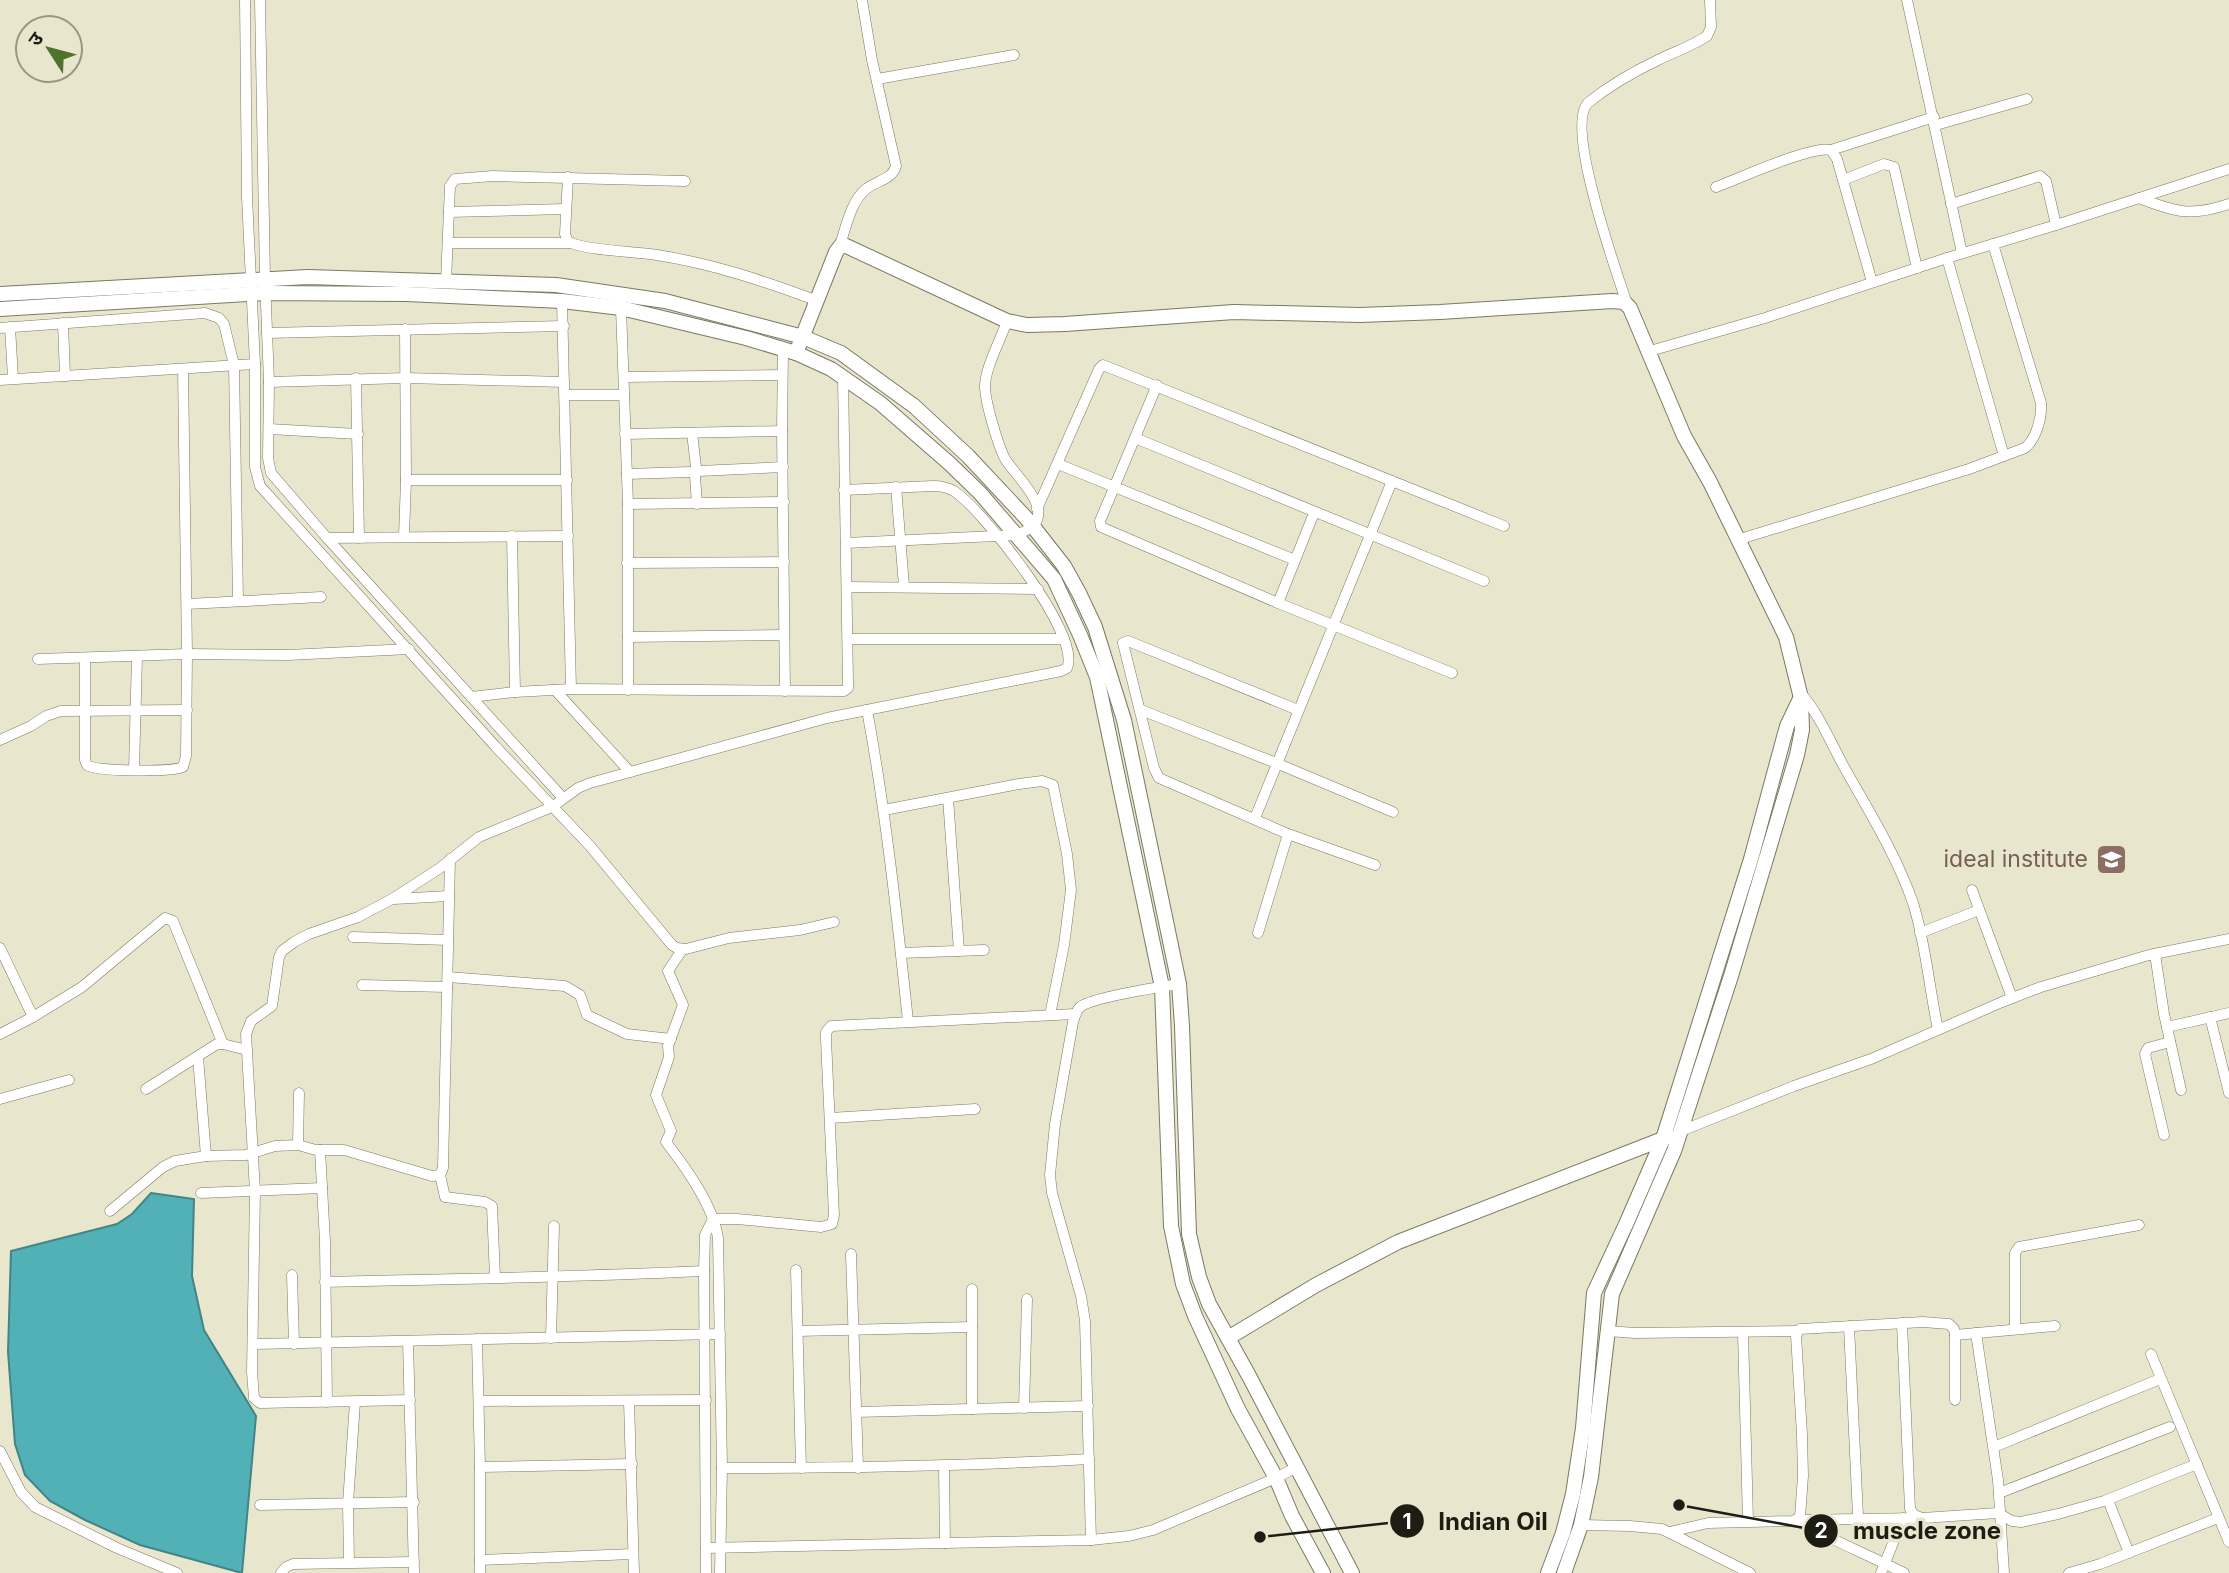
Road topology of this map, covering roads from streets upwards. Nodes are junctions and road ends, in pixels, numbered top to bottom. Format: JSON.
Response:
{"nodes":[{"id":1,"x":245,"y":0,"type":"edge"},
{"id":2,"x":260,"y":0,"type":"edge"},
{"id":3,"x":862,"y":0,"type":"edge"},
{"id":4,"x":1710,"y":0,"type":"edge"},
{"id":5,"x":1906,"y":0,"type":"edge"},
{"id":6,"x":1014,"y":54,"type":"dead end"},
{"id":7,"x":877,"y":79,"type":"junction"},
{"id":8,"x":2027,"y":99,"type":"dead end"},
{"id":9,"x":1935,"y":121,"type":"junction"},
{"id":10,"x":1831,"y":150,"type":"junction"},
{"id":11,"x":2229,"y":169,"type":"edge"},
{"id":12,"x":568,"y":177,"type":"junction"},
{"id":13,"x":1843,"y":180,"type":"junction"},
{"id":14,"x":685,"y":181,"type":"dead end"},
{"id":15,"x":1716,"y":187,"type":"dead end"},
{"id":16,"x":2138,"y":198,"type":"junction"},
{"id":17,"x":1951,"y":204,"type":"junction"},
{"id":18,"x":2229,"y":204,"type":"edge"},
{"id":19,"x":566,"y":209,"type":"junction"},
{"id":20,"x":449,"y":212,"type":"junction"},
{"id":21,"x":2056,"y":225,"type":"junction"},
{"id":22,"x":449,"y":243,"type":"junction"},
{"id":23,"x":571,"y":243,"type":"junction"},
{"id":24,"x":1993,"y":244,"type":"junction"},
{"id":25,"x":840,"y":245,"type":"junction"},
{"id":26,"x":1962,"y":253,"type":"junction"},
{"id":27,"x":1947,"y":258,"type":"junction"},
{"id":28,"x":1917,"y":268,"type":"junction"},
{"id":29,"x":446,"y":282,"type":"junction"},
{"id":30,"x":1872,"y":282,"type":"junction"},
{"id":31,"x":259,"y":286,"type":"junction"},
{"id":32,"x":0,"y":294,"type":"edge"},
{"id":33,"x":562,"y":301,"type":"junction"},
{"id":34,"x":818,"y":301,"type":"junction"},
{"id":35,"x":1627,"y":304,"type":"junction"},
{"id":36,"x":621,"y":308,"type":"junction"},
{"id":37,"x":0,"y":309,"type":"edge"},
{"id":38,"x":1007,"y":321,"type":"junction"},
{"id":39,"x":63,"y":323,"type":"junction"},
{"id":40,"x":564,"y":326,"type":"junction"},
{"id":41,"x":5,"y":328,"type":"edge"},
{"id":42,"x":405,"y":329,"type":"junction"},
{"id":43,"x":267,"y":333,"type":"junction"},
{"id":44,"x":803,"y":337,"type":"junction"},
{"id":45,"x":1650,"y":351,"type":"junction"},
{"id":46,"x":790,"y":352,"type":"junction"},
{"id":47,"x":256,"y":364,"type":"junction"},
{"id":48,"x":234,"y":365,"type":"junction"},
{"id":49,"x":183,"y":369,"type":"junction"},
{"id":50,"x":782,"y":375,"type":"junction"},
{"id":51,"x":65,"y":376,"type":"junction"},
{"id":52,"x":624,"y":377,"type":"junction"},
{"id":53,"x":843,"y":377,"type":"junction"},
{"id":54,"x":356,"y":378,"type":"junction"},
{"id":55,"x":405,"y":378,"type":"junction"},
{"id":56,"x":13,"y":379,"type":"junction"},
{"id":57,"x":0,"y":380,"type":"edge"},
{"id":58,"x":269,"y":382,"type":"junction"},
{"id":59,"x":564,"y":382,"type":"junction"},
{"id":60,"x":1157,"y":385,"type":"junction"},
{"id":61,"x":565,"y":395,"type":"junction"},
{"id":62,"x":624,"y":395,"type":"junction"},
{"id":63,"x":269,"y":429,"type":"junction"},
{"id":64,"x":782,"y":431,"type":"junction"},
{"id":65,"x":692,"y":433,"type":"junction"},
{"id":66,"x":358,"y":434,"type":"junction"},
{"id":67,"x":625,"y":434,"type":"junction"},
{"id":68,"x":1135,"y":438,"type":"junction"},
{"id":69,"x":2004,"y":456,"type":"junction"},
{"id":70,"x":1058,"y":464,"type":"junction"},
{"id":71,"x":783,"y":467,"type":"junction"},
{"id":72,"x":695,"y":471,"type":"junction"},
{"id":73,"x":627,"y":474,"type":"junction"},
{"id":74,"x":406,"y":480,"type":"junction"},
{"id":75,"x":567,"y":480,"type":"junction"},
{"id":76,"x":1392,"y":481,"type":"junction"},
{"id":77,"x":896,"y":487,"type":"junction"},
{"id":78,"x":1115,"y":487,"type":"junction"},
{"id":79,"x":844,"y":490,"type":"junction"},
{"id":80,"x":784,"y":502,"type":"junction"},
{"id":81,"x":628,"y":504,"type":"junction"},
{"id":82,"x":697,"y":504,"type":"junction"},
{"id":83,"x":1037,"y":509,"type":"junction"},
{"id":84,"x":1314,"y":513,"type":"junction"},
{"id":85,"x":1032,"y":526,"type":"junction"},
{"id":86,"x":1504,"y":526,"type":"dead end"},
{"id":87,"x":1017,"y":535,"type":"junction"},
{"id":88,"x":1371,"y":535,"type":"junction"},
{"id":89,"x":404,"y":536,"type":"junction"},
{"id":90,"x":512,"y":536,"type":"junction"},
{"id":91,"x":568,"y":536,"type":"junction"},
{"id":92,"x":996,"y":536,"type":"junction"},
{"id":93,"x":327,"y":538,"type":"junction"},
{"id":94,"x":359,"y":538,"type":"junction"},
{"id":95,"x":900,"y":540,"type":"junction"},
{"id":96,"x":1737,"y":540,"type":"junction"},
{"id":97,"x":846,"y":543,"type":"junction"},
{"id":98,"x":1295,"y":560,"type":"junction"},
{"id":99,"x":784,"y":562,"type":"junction"},
{"id":100,"x":628,"y":563,"type":"junction"},
{"id":101,"x":1484,"y":581,"type":"dead end"},
{"id":102,"x":904,"y":586,"type":"junction"},
{"id":103,"x":847,"y":587,"type":"junction"},
{"id":104,"x":1038,"y":589,"type":"junction"},
{"id":105,"x":321,"y":597,"type":"dead end"},
{"id":106,"x":238,"y":601,"type":"junction"},
{"id":107,"x":1278,"y":603,"type":"junction"},
{"id":108,"x":187,"y":604,"type":"junction"},
{"id":109,"x":1333,"y":625,"type":"junction"},
{"id":110,"x":785,"y":635,"type":"junction"},
{"id":111,"x":628,"y":637,"type":"junction"},
{"id":112,"x":848,"y":639,"type":"junction"},
{"id":113,"x":1064,"y":639,"type":"junction"},
{"id":114,"x":409,"y":649,"type":"junction"},
{"id":115,"x":187,"y":654,"type":"junction"},
{"id":116,"x":137,"y":656,"type":"junction"},
{"id":117,"x":85,"y":658,"type":"junction"},
{"id":118,"x":38,"y":659,"type":"dead end"},
{"id":119,"x":1452,"y":673,"type":"dead end"},
{"id":120,"x":571,"y":689,"type":"junction"},
{"id":121,"x":555,"y":690,"type":"junction"},
{"id":122,"x":628,"y":690,"type":"junction"},
{"id":123,"x":785,"y":691,"type":"junction"},
{"id":124,"x":515,"y":692,"type":"junction"},
{"id":125,"x":1800,"y":695,"type":"junction"},
{"id":126,"x":471,"y":697,"type":"junction"},
{"id":127,"x":86,"y":710,"type":"junction"},
{"id":128,"x":187,"y":710,"type":"junction"},
{"id":129,"x":867,"y":710,"type":"junction"},
{"id":130,"x":1141,"y":710,"type":"junction"},
{"id":131,"x":1298,"y":710,"type":"junction"},
{"id":132,"x":136,"y":711,"type":"junction"},
{"id":133,"x":0,"y":740,"type":"edge"},
{"id":134,"x":1276,"y":763,"type":"junction"},
{"id":135,"x":134,"y":770,"type":"junction"},
{"id":136,"x":630,"y":772,"type":"junction"},
{"id":137,"x":563,"y":798,"type":"junction"},
{"id":138,"x":948,"y":798,"type":"junction"},
{"id":139,"x":552,"y":807,"type":"junction"},
{"id":140,"x":884,"y":810,"type":"junction"},
{"id":141,"x":1393,"y":812,"type":"dead end"},
{"id":142,"x":1255,"y":818,"type":"junction"},
{"id":143,"x":1287,"y":834,"type":"junction"},
{"id":144,"x":450,"y":859,"type":"junction"},
{"id":145,"x":1375,"y":865,"type":"dead end"},
{"id":146,"x":1972,"y":890,"type":"dead end"},
{"id":147,"x":449,"y":896,"type":"junction"},
{"id":148,"x":392,"y":899,"type":"junction"},
{"id":149,"x":1979,"y":910,"type":"junction"},
{"id":150,"x":834,"y":922,"type":"dead end"},
{"id":151,"x":1258,"y":933,"type":"dead end"},
{"id":152,"x":1920,"y":933,"type":"junction"},
{"id":153,"x":353,"y":937,"type":"dead end"},
{"id":154,"x":2229,"y":939,"type":"edge"},
{"id":155,"x":448,"y":940,"type":"junction"},
{"id":156,"x":0,"y":948,"type":"edge"},
{"id":157,"x":682,"y":950,"type":"junction"},
{"id":158,"x":984,"y":950,"type":"dead end"},
{"id":159,"x":959,"y":951,"type":"junction"},
{"id":160,"x":901,"y":953,"type":"junction"},
{"id":161,"x":2155,"y":954,"type":"junction"},
{"id":162,"x":447,"y":982,"type":"junction"},
{"id":163,"x":1179,"y":984,"type":"junction"},
{"id":164,"x":362,"y":985,"type":"dead end"},
{"id":165,"x":1162,"y":987,"type":"junction"},
{"id":166,"x":2012,"y":998,"type":"junction"},
{"id":167,"x":2229,"y":1013,"type":"edge"},
{"id":168,"x":1075,"y":1014,"type":"junction"},
{"id":169,"x":1050,"y":1015,"type":"junction"},
{"id":170,"x":33,"y":1017,"type":"junction"},
{"id":171,"x":2210,"y":1017,"type":"junction"},
{"id":172,"x":908,"y":1020,"type":"junction"},
{"id":173,"x":2167,"y":1027,"type":"junction"},
{"id":174,"x":1938,"y":1029,"type":"junction"},
{"id":175,"x":0,"y":1034,"type":"edge"},
{"id":176,"x":671,"y":1039,"type":"junction"},
{"id":177,"x":2170,"y":1042,"type":"junction"},
{"id":178,"x":223,"y":1044,"type":"junction"},
{"id":179,"x":247,"y":1050,"type":"junction"},
{"id":180,"x":198,"y":1057,"type":"junction"},
{"id":181,"x":68,"y":1080,"type":"dead end"},
{"id":182,"x":146,"y":1089,"type":"dead end"},
{"id":183,"x":2181,"y":1090,"type":"dead end"},
{"id":184,"x":299,"y":1093,"type":"dead end"},
{"id":185,"x":2229,"y":1094,"type":"edge"},
{"id":186,"x":0,"y":1099,"type":"edge"},
{"id":187,"x":975,"y":1109,"type":"dead end"},
{"id":188,"x":830,"y":1118,"type":"junction"},
{"id":189,"x":1681,"y":1131,"type":"junction"},
{"id":190,"x":2164,"y":1135,"type":"dead end"},
{"id":191,"x":1662,"y":1139,"type":"junction"},
{"id":192,"x":298,"y":1145,"type":"junction"},
{"id":193,"x":320,"y":1150,"type":"junction"},
{"id":194,"x":253,"y":1153,"type":"junction"},
{"id":195,"x":206,"y":1156,"type":"junction"},
{"id":196,"x":440,"y":1175,"type":"junction"},
{"id":197,"x":322,"y":1188,"type":"junction"},
{"id":198,"x":255,"y":1191,"type":"junction"},
{"id":199,"x":201,"y":1193,"type":"dead end"},
{"id":200,"x":110,"y":1211,"type":"dead end"},
{"id":201,"x":713,"y":1219,"type":"junction"},
{"id":202,"x":2139,"y":1225,"type":"dead end"},
{"id":203,"x":554,"y":1226,"type":"dead end"},
{"id":204,"x":851,"y":1254,"type":"dead end"},
{"id":205,"x":796,"y":1270,"type":"dead end"},
{"id":206,"x":704,"y":1271,"type":"junction"},
{"id":207,"x":292,"y":1275,"type":"dead end"},
{"id":208,"x":495,"y":1277,"type":"junction"},
{"id":209,"x":551,"y":1278,"type":"junction"},
{"id":210,"x":326,"y":1282,"type":"junction"},
{"id":211,"x":972,"y":1289,"type":"dead end"},
{"id":212,"x":1027,"y":1299,"type":"dead end"},
{"id":213,"x":1902,"y":1323,"type":"junction"},
{"id":214,"x":1849,"y":1326,"type":"junction"},
{"id":215,"x":2055,"y":1326,"type":"dead end"},
{"id":216,"x":972,"y":1327,"type":"junction"},
{"id":217,"x":2015,"y":1329,"type":"junction"},
{"id":218,"x":854,"y":1330,"type":"junction"},
{"id":219,"x":1608,"y":1331,"type":"junction"},
{"id":220,"x":1797,"y":1331,"type":"junction"},
{"id":221,"x":798,"y":1332,"type":"junction"},
{"id":222,"x":1743,"y":1332,"type":"junction"},
{"id":223,"x":1976,"y":1333,"type":"junction"},
{"id":224,"x":705,"y":1334,"type":"junction"},
{"id":225,"x":720,"y":1334,"type":"junction"},
{"id":226,"x":1955,"y":1335,"type":"junction"},
{"id":227,"x":551,"y":1338,"type":"junction"},
{"id":228,"x":1228,"y":1338,"type":"junction"},
{"id":229,"x":477,"y":1339,"type":"junction"},
{"id":230,"x":408,"y":1341,"type":"junction"},
{"id":231,"x":294,"y":1343,"type":"junction"},
{"id":232,"x":327,"y":1343,"type":"junction"},
{"id":233,"x":253,"y":1344,"type":"junction"},
{"id":234,"x":1210,"y":1350,"type":"junction"},
{"id":235,"x":2151,"y":1354,"type":"dead end"},
{"id":236,"x":2160,"y":1378,"type":"junction"},
{"id":237,"x":411,"y":1400,"type":"junction"},
{"id":238,"x":706,"y":1400,"type":"junction"},
{"id":239,"x":1955,"y":1400,"type":"dead end"},
{"id":240,"x":480,"y":1401,"type":"junction"},
{"id":241,"x":629,"y":1401,"type":"junction"},
{"id":242,"x":327,"y":1402,"type":"junction"},
{"id":243,"x":355,"y":1402,"type":"junction"},
{"id":244,"x":1088,"y":1406,"type":"junction"},
{"id":245,"x":1024,"y":1408,"type":"junction"},
{"id":246,"x":972,"y":1409,"type":"junction"},
{"id":247,"x":857,"y":1412,"type":"junction"},
{"id":248,"x":2170,"y":1427,"type":"dead end"},
{"id":249,"x":1994,"y":1447,"type":"junction"},
{"id":250,"x":0,"y":1451,"type":"edge"},
{"id":251,"x":1089,"y":1459,"type":"junction"},
{"id":252,"x":632,"y":1464,"type":"junction"},
{"id":253,"x":2197,"y":1464,"type":"junction"},
{"id":254,"x":944,"y":1466,"type":"junction"},
{"id":255,"x":480,"y":1467,"type":"junction"},
{"id":256,"x":1297,"y":1467,"type":"junction"},
{"id":257,"x":722,"y":1468,"type":"junction"},
{"id":258,"x":801,"y":1468,"type":"junction"},
{"id":259,"x":858,"y":1468,"type":"junction"},
{"id":260,"x":1276,"y":1478,"type":"junction"},
{"id":261,"x":1998,"y":1493,"type":"junction"},
{"id":262,"x":2108,"y":1500,"type":"junction"},
{"id":263,"x":414,"y":1502,"type":"junction"},
{"id":264,"x":348,"y":1503,"type":"junction"},
{"id":265,"x":260,"y":1505,"type":"dead end"},
{"id":266,"x":1998,"y":1513,"type":"junction"},
{"id":267,"x":1858,"y":1516,"type":"dead end"},
{"id":268,"x":1903,"y":1518,"type":"junction"},
{"id":269,"x":1922,"y":1518,"type":"junction"},
{"id":270,"x":2218,"y":1518,"type":"junction"},
{"id":271,"x":1797,"y":1520,"type":"junction"},
{"id":272,"x":1748,"y":1521,"type":"junction"},
{"id":273,"x":1581,"y":1525,"type":"junction"},
{"id":274,"x":1670,"y":1532,"type":"junction"},
{"id":275,"x":1091,"y":1539,"type":"junction"},
{"id":276,"x":2229,"y":1542,"type":"edge"},
{"id":277,"x":945,"y":1543,"type":"junction"},
{"id":278,"x":706,"y":1548,"type":"junction"},
{"id":279,"x":719,"y":1548,"type":"junction"},
{"id":280,"x":2129,"y":1553,"type":"junction"},
{"id":281,"x":633,"y":1554,"type":"junction"},
{"id":282,"x":480,"y":1560,"type":"junction"},
{"id":283,"x":349,"y":1562,"type":"junction"},
{"id":284,"x":414,"y":1567,"type":"edge"},
{"id":285,"x":1883,"y":1568,"type":"edge"},
{"id":286,"x":177,"y":1573,"type":"edge"},
{"id":287,"x":281,"y":1573,"type":"edge"},
{"id":288,"x":480,"y":1573,"type":"edge"},
{"id":289,"x":634,"y":1573,"type":"edge"},
{"id":290,"x":706,"y":1573,"type":"edge"},
{"id":291,"x":720,"y":1573,"type":"edge"},
{"id":292,"x":1323,"y":1573,"type":"edge"},
{"id":293,"x":1352,"y":1573,"type":"edge"},
{"id":294,"x":1548,"y":1573,"type":"edge"},
{"id":295,"x":1564,"y":1573,"type":"edge"},
{"id":296,"x":1751,"y":1573,"type":"edge"},
{"id":297,"x":1904,"y":1573,"type":"edge"},
{"id":298,"x":2004,"y":1573,"type":"edge"},
{"id":299,"x":2069,"y":1573,"type":"edge"}],
"edges":[{"from":1,"to":31,"type":"street"},
{"from":2,"to":31,"type":"street"},
{"from":3,"to":7,"type":"street"},
{"from":4,"to":35,"type":"street"},
{"from":5,"to":9,"type":"street"},
{"from":6,"to":7,"type":"street"},
{"from":7,"to":25,"type":"street"},
{"from":8,"to":9,"type":"street"},
{"from":9,"to":10,"type":"street"},
{"from":9,"to":17,"type":"street"},
{"from":10,"to":13,"type":"street"},
{"from":10,"to":15,"type":"street"},
{"from":11,"to":16,"type":"street"},
{"from":12,"to":14,"type":"street"},
{"from":12,"to":19,"type":"street"},
{"from":12,"to":20,"type":"street"},
{"from":13,"to":28,"type":"street"},
{"from":13,"to":30,"type":"street"},
{"from":16,"to":18,"type":"street"},
{"from":16,"to":21,"type":"street"},
{"from":17,"to":21,"type":"street"},
{"from":17,"to":26,"type":"street"},
{"from":19,"to":20,"type":"street"},
{"from":19,"to":23,"type":"street"},
{"from":20,"to":22,"type":"street"},
{"from":21,"to":24,"type":"street"},
{"from":22,"to":23,"type":"street"},
{"from":22,"to":29,"type":"street"},
{"from":23,"to":34,"type":"street"},
{"from":24,"to":26,"type":"street"},
{"from":24,"to":69,"type":"street"},
{"from":25,"to":34,"type":"street"},
{"from":25,"to":38,"type":"street"},
{"from":26,"to":27,"type":"street"},
{"from":27,"to":28,"type":"street"},
{"from":27,"to":69,"type":"street"},
{"from":28,"to":30,"type":"street"},
{"from":29,"to":31,"type":"street"},
{"from":29,"to":44,"type":"street"},
{"from":30,"to":45,"type":"street"},
{"from":31,"to":32,"type":"street"},
{"from":31,"to":33,"type":"street"},
{"from":31,"to":37,"type":"street"},
{"from":31,"to":43,"type":"street"},
{"from":31,"to":47,"type":"street"},
{"from":33,"to":36,"type":"street"},
{"from":33,"to":40,"type":"street"},
{"from":34,"to":44,"type":"street"},
{"from":35,"to":38,"type":"street"},
{"from":35,"to":45,"type":"street"},
{"from":36,"to":46,"type":"street"},
{"from":36,"to":52,"type":"street"},
{"from":38,"to":83,"type":"street"},
{"from":39,"to":41,"type":"street"},
{"from":39,"to":48,"type":"street"},
{"from":39,"to":51,"type":"street"},
{"from":40,"to":42,"type":"street"},
{"from":40,"to":59,"type":"street"},
{"from":41,"to":56,"type":"street"},
{"from":42,"to":43,"type":"street"},
{"from":42,"to":55,"type":"street"},
{"from":43,"to":58,"type":"street"},
{"from":44,"to":46,"type":"street"},
{"from":44,"to":85,"type":"street"},
{"from":45,"to":96,"type":"street"},
{"from":46,"to":50,"type":"street"},
{"from":46,"to":53,"type":"street"},
{"from":47,"to":48,"type":"street"},
{"from":47,"to":114,"type":"street"},
{"from":48,"to":49,"type":"street"},
{"from":48,"to":106,"type":"street"},
{"from":49,"to":51,"type":"street"},
{"from":49,"to":108,"type":"street"},
{"from":50,"to":52,"type":"street"},
{"from":50,"to":64,"type":"street"},
{"from":51,"to":56,"type":"street"},
{"from":52,"to":62,"type":"street"},
{"from":53,"to":79,"type":"street"},
{"from":53,"to":87,"type":"street"},
{"from":54,"to":55,"type":"street"},
{"from":54,"to":58,"type":"street"},
{"from":54,"to":66,"type":"street"},
{"from":55,"to":59,"type":"street"},
{"from":55,"to":74,"type":"street"},
{"from":56,"to":57,"type":"street"},
{"from":58,"to":63,"type":"street"},
{"from":59,"to":61,"type":"street"},
{"from":60,"to":68,"type":"street"},
{"from":60,"to":70,"type":"street"},
{"from":60,"to":76,"type":"street"},
{"from":61,"to":62,"type":"street"},
{"from":61,"to":75,"type":"street"},
{"from":62,"to":67,"type":"street"},
{"from":63,"to":66,"type":"street"},
{"from":63,"to":93,"type":"street"},
{"from":64,"to":65,"type":"street"},
{"from":64,"to":71,"type":"street"},
{"from":65,"to":67,"type":"street"},
{"from":65,"to":72,"type":"street"},
{"from":66,"to":94,"type":"street"},
{"from":67,"to":73,"type":"street"},
{"from":68,"to":78,"type":"street"},
{"from":68,"to":84,"type":"street"},
{"from":69,"to":96,"type":"street"},
{"from":70,"to":78,"type":"street"},
{"from":70,"to":83,"type":"street"},
{"from":71,"to":72,"type":"street"},
{"from":71,"to":80,"type":"street"},
{"from":72,"to":73,"type":"street"},
{"from":72,"to":82,"type":"street"},
{"from":73,"to":81,"type":"street"},
{"from":74,"to":75,"type":"street"},
{"from":74,"to":89,"type":"street"},
{"from":75,"to":91,"type":"street"},
{"from":76,"to":86,"type":"street"},
{"from":76,"to":88,"type":"street"},
{"from":77,"to":79,"type":"street"},
{"from":77,"to":92,"type":"street"},
{"from":77,"to":95,"type":"street"},
{"from":78,"to":98,"type":"street"},
{"from":78,"to":107,"type":"street"},
{"from":79,"to":97,"type":"street"},
{"from":80,"to":82,"type":"street"},
{"from":80,"to":99,"type":"street"},
{"from":81,"to":82,"type":"street"},
{"from":81,"to":100,"type":"street"},
{"from":83,"to":85,"type":"street"},
{"from":84,"to":88,"type":"street"},
{"from":84,"to":98,"type":"street"},
{"from":85,"to":87,"type":"street"},
{"from":85,"to":163,"type":"street"},
{"from":87,"to":92,"type":"street"},
{"from":87,"to":165,"type":"street"},
{"from":88,"to":101,"type":"street"},
{"from":88,"to":109,"type":"street"},
{"from":89,"to":90,"type":"street"},
{"from":89,"to":94,"type":"street"},
{"from":90,"to":91,"type":"street"},
{"from":90,"to":124,"type":"street"},
{"from":91,"to":120,"type":"street"},
{"from":92,"to":95,"type":"street"},
{"from":92,"to":104,"type":"street"},
{"from":93,"to":94,"type":"street"},
{"from":93,"to":126,"type":"street"},
{"from":95,"to":97,"type":"street"},
{"from":95,"to":102,"type":"street"},
{"from":96,"to":125,"type":"street"},
{"from":97,"to":103,"type":"street"},
{"from":98,"to":107,"type":"street"},
{"from":99,"to":100,"type":"street"},
{"from":99,"to":110,"type":"street"},
{"from":100,"to":111,"type":"street"},
{"from":102,"to":103,"type":"street"},
{"from":102,"to":104,"type":"street"},
{"from":103,"to":112,"type":"street"},
{"from":104,"to":113,"type":"street"},
{"from":105,"to":106,"type":"street"},
{"from":106,"to":108,"type":"street"},
{"from":107,"to":109,"type":"street"},
{"from":108,"to":115,"type":"street"},
{"from":109,"to":119,"type":"street"},
{"from":109,"to":131,"type":"street"},
{"from":110,"to":111,"type":"street"},
{"from":110,"to":123,"type":"street"},
{"from":111,"to":122,"type":"street"},
{"from":112,"to":113,"type":"street"},
{"from":112,"to":123,"type":"street"},
{"from":113,"to":129,"type":"street"},
{"from":114,"to":115,"type":"street"},
{"from":114,"to":139,"type":"street"},
{"from":115,"to":116,"type":"street"},
{"from":115,"to":128,"type":"street"},
{"from":116,"to":117,"type":"street"},
{"from":116,"to":132,"type":"street"},
{"from":117,"to":118,"type":"street"},
{"from":117,"to":127,"type":"street"},
{"from":120,"to":121,"type":"street"},
{"from":120,"to":122,"type":"street"},
{"from":121,"to":124,"type":"street"},
{"from":121,"to":136,"type":"street"},
{"from":122,"to":123,"type":"street"},
{"from":124,"to":126,"type":"street"},
{"from":125,"to":152,"type":"street"},
{"from":125,"to":189,"type":"street"},
{"from":125,"to":191,"type":"street"},
{"from":126,"to":137,"type":"street"},
{"from":127,"to":132,"type":"street"},
{"from":127,"to":133,"type":"street"},
{"from":127,"to":135,"type":"street"},
{"from":128,"to":132,"type":"street"},
{"from":128,"to":135,"type":"street"},
{"from":129,"to":136,"type":"street"},
{"from":129,"to":140,"type":"street"},
{"from":130,"to":131,"type":"street"},
{"from":130,"to":134,"type":"street"},
{"from":130,"to":142,"type":"street"},
{"from":131,"to":134,"type":"street"},
{"from":132,"to":135,"type":"street"},
{"from":134,"to":141,"type":"street"},
{"from":134,"to":142,"type":"street"},
{"from":136,"to":137,"type":"street"},
{"from":137,"to":139,"type":"street"},
{"from":138,"to":140,"type":"street"},
{"from":138,"to":159,"type":"street"},
{"from":138,"to":169,"type":"street"},
{"from":139,"to":144,"type":"street"},
{"from":139,"to":157,"type":"street"},
{"from":140,"to":160,"type":"street"},
{"from":142,"to":143,"type":"street"},
{"from":143,"to":145,"type":"street"},
{"from":143,"to":151,"type":"street"},
{"from":144,"to":147,"type":"street"},
{"from":144,"to":148,"type":"street"},
{"from":146,"to":149,"type":"street"},
{"from":147,"to":148,"type":"street"},
{"from":147,"to":155,"type":"street"},
{"from":148,"to":179,"type":"street"},
{"from":149,"to":152,"type":"street"},
{"from":149,"to":166,"type":"street"},
{"from":150,"to":157,"type":"street"},
{"from":152,"to":174,"type":"street"},
{"from":153,"to":155,"type":"street"},
{"from":154,"to":161,"type":"street"},
{"from":155,"to":162,"type":"street"},
{"from":156,"to":170,"type":"street"},
{"from":157,"to":176,"type":"street"},
{"from":158,"to":159,"type":"street"},
{"from":159,"to":160,"type":"street"},
{"from":160,"to":172,"type":"street"},
{"from":161,"to":166,"type":"street"},
{"from":161,"to":173,"type":"street"},
{"from":162,"to":164,"type":"street"},
{"from":162,"to":176,"type":"street"},
{"from":162,"to":196,"type":"street"},
{"from":163,"to":165,"type":"street"},
{"from":163,"to":228,"type":"street"},
{"from":165,"to":168,"type":"street"},
{"from":165,"to":234,"type":"street"},
{"from":166,"to":174,"type":"street"},
{"from":167,"to":171,"type":"street"},
{"from":168,"to":169,"type":"street"},
{"from":168,"to":244,"type":"street"},
{"from":169,"to":172,"type":"street"},
{"from":170,"to":175,"type":"street"},
{"from":170,"to":178,"type":"street"},
{"from":171,"to":173,"type":"street"},
{"from":171,"to":185,"type":"street"},
{"from":172,"to":188,"type":"street"},
{"from":173,"to":177,"type":"street"},
{"from":174,"to":189,"type":"street"},
{"from":176,"to":201,"type":"street"},
{"from":177,"to":183,"type":"street"},
{"from":177,"to":190,"type":"street"},
{"from":178,"to":179,"type":"street"},
{"from":178,"to":180,"type":"street"},
{"from":179,"to":194,"type":"street"},
{"from":180,"to":182,"type":"street"},
{"from":180,"to":195,"type":"street"},
{"from":181,"to":186,"type":"street"},
{"from":184,"to":192,"type":"street"},
{"from":187,"to":188,"type":"street"},
{"from":188,"to":201,"type":"street"},
{"from":189,"to":191,"type":"street"},
{"from":189,"to":219,"type":"street"},
{"from":191,"to":228,"type":"street"},
{"from":191,"to":294,"type":"street"},
{"from":192,"to":193,"type":"street"},
{"from":192,"to":194,"type":"street"},
{"from":193,"to":196,"type":"street"},
{"from":193,"to":197,"type":"street"},
{"from":194,"to":195,"type":"street"},
{"from":194,"to":198,"type":"street"},
{"from":195,"to":200,"type":"street"},
{"from":196,"to":208,"type":"street"},
{"from":197,"to":198,"type":"street"},
{"from":197,"to":210,"type":"street"},
{"from":198,"to":199,"type":"street"},
{"from":198,"to":233,"type":"street"},
{"from":201,"to":206,"type":"street"},
{"from":201,"to":225,"type":"street"},
{"from":202,"to":217,"type":"street"},
{"from":203,"to":209,"type":"street"},
{"from":204,"to":218,"type":"street"},
{"from":205,"to":221,"type":"street"},
{"from":206,"to":209,"type":"street"},
{"from":206,"to":224,"type":"street"},
{"from":207,"to":231,"type":"street"},
{"from":208,"to":209,"type":"street"},
{"from":208,"to":210,"type":"street"},
{"from":209,"to":227,"type":"street"},
{"from":210,"to":232,"type":"street"},
{"from":211,"to":216,"type":"street"},
{"from":212,"to":245,"type":"street"},
{"from":213,"to":214,"type":"street"},
{"from":213,"to":226,"type":"street"},
{"from":213,"to":269,"type":"street"},
{"from":214,"to":220,"type":"street"},
{"from":214,"to":267,"type":"street"},
{"from":215,"to":217,"type":"street"},
{"from":216,"to":218,"type":"street"},
{"from":216,"to":246,"type":"street"},
{"from":217,"to":223,"type":"street"},
{"from":218,"to":221,"type":"street"},
{"from":218,"to":247,"type":"street"},
{"from":219,"to":222,"type":"street"},
{"from":219,"to":273,"type":"street"},
{"from":220,"to":222,"type":"street"},
{"from":220,"to":271,"type":"street"},
{"from":221,"to":258,"type":"street"},
{"from":222,"to":272,"type":"street"},
{"from":223,"to":226,"type":"street"},
{"from":223,"to":249,"type":"street"},
{"from":224,"to":225,"type":"street"},
{"from":224,"to":227,"type":"street"},
{"from":224,"to":238,"type":"street"},
{"from":225,"to":257,"type":"street"},
{"from":226,"to":239,"type":"street"},
{"from":227,"to":229,"type":"street"},
{"from":228,"to":234,"type":"street"},
{"from":228,"to":256,"type":"street"},
{"from":229,"to":230,"type":"street"},
{"from":229,"to":240,"type":"street"},
{"from":230,"to":232,"type":"street"},
{"from":230,"to":237,"type":"street"},
{"from":231,"to":232,"type":"street"},
{"from":231,"to":233,"type":"street"},
{"from":232,"to":242,"type":"street"},
{"from":233,"to":242,"type":"street"},
{"from":234,"to":260,"type":"street"},
{"from":235,"to":236,"type":"street"},
{"from":236,"to":249,"type":"street"},
{"from":236,"to":253,"type":"street"},
{"from":237,"to":243,"type":"street"},
{"from":237,"to":263,"type":"street"},
{"from":238,"to":241,"type":"street"},
{"from":238,"to":278,"type":"street"},
{"from":240,"to":241,"type":"street"},
{"from":240,"to":255,"type":"street"},
{"from":241,"to":252,"type":"street"},
{"from":242,"to":243,"type":"street"},
{"from":243,"to":264,"type":"street"},
{"from":244,"to":245,"type":"street"},
{"from":244,"to":251,"type":"street"},
{"from":245,"to":246,"type":"street"},
{"from":246,"to":247,"type":"street"},
{"from":247,"to":259,"type":"street"},
{"from":248,"to":261,"type":"street"},
{"from":249,"to":261,"type":"street"},
{"from":250,"to":286,"type":"street"},
{"from":251,"to":254,"type":"street"},
{"from":251,"to":275,"type":"street"},
{"from":252,"to":255,"type":"street"},
{"from":252,"to":281,"type":"street"},
{"from":253,"to":262,"type":"street"},
{"from":253,"to":270,"type":"street"},
{"from":254,"to":259,"type":"street"},
{"from":254,"to":277,"type":"street"},
{"from":255,"to":282,"type":"street"},
{"from":256,"to":260,"type":"street"},
{"from":256,"to":293,"type":"street"},
{"from":257,"to":258,"type":"street"},
{"from":257,"to":279,"type":"street"},
{"from":258,"to":259,"type":"street"},
{"from":260,"to":275,"type":"street"},
{"from":260,"to":292,"type":"street"},
{"from":261,"to":266,"type":"street"},
{"from":262,"to":266,"type":"street"},
{"from":262,"to":280,"type":"street"},
{"from":263,"to":264,"type":"street"},
{"from":263,"to":284,"type":"street"},
{"from":264,"to":265,"type":"street"},
{"from":264,"to":283,"type":"street"},
{"from":266,"to":269,"type":"street"},
{"from":266,"to":298,"type":"street"},
{"from":268,"to":269,"type":"street"},
{"from":268,"to":271,"type":"street"},
{"from":268,"to":285,"type":"street"},
{"from":270,"to":276,"type":"street"},
{"from":270,"to":280,"type":"street"},
{"from":271,"to":272,"type":"street"},
{"from":271,"to":285,"type":"street"},
{"from":272,"to":274,"type":"street"},
{"from":273,"to":274,"type":"street"},
{"from":273,"to":295,"type":"street"},
{"from":274,"to":296,"type":"street"},
{"from":275,"to":277,"type":"street"},
{"from":277,"to":279,"type":"street"},
{"from":278,"to":279,"type":"street"},
{"from":278,"to":290,"type":"street"},
{"from":279,"to":291,"type":"street"},
{"from":280,"to":299,"type":"street"},
{"from":281,"to":282,"type":"street"},
{"from":281,"to":289,"type":"street"},
{"from":282,"to":288,"type":"street"},
{"from":283,"to":284,"type":"street"},
{"from":283,"to":287,"type":"street"},
{"from":285,"to":297,"type":"street"}]}
